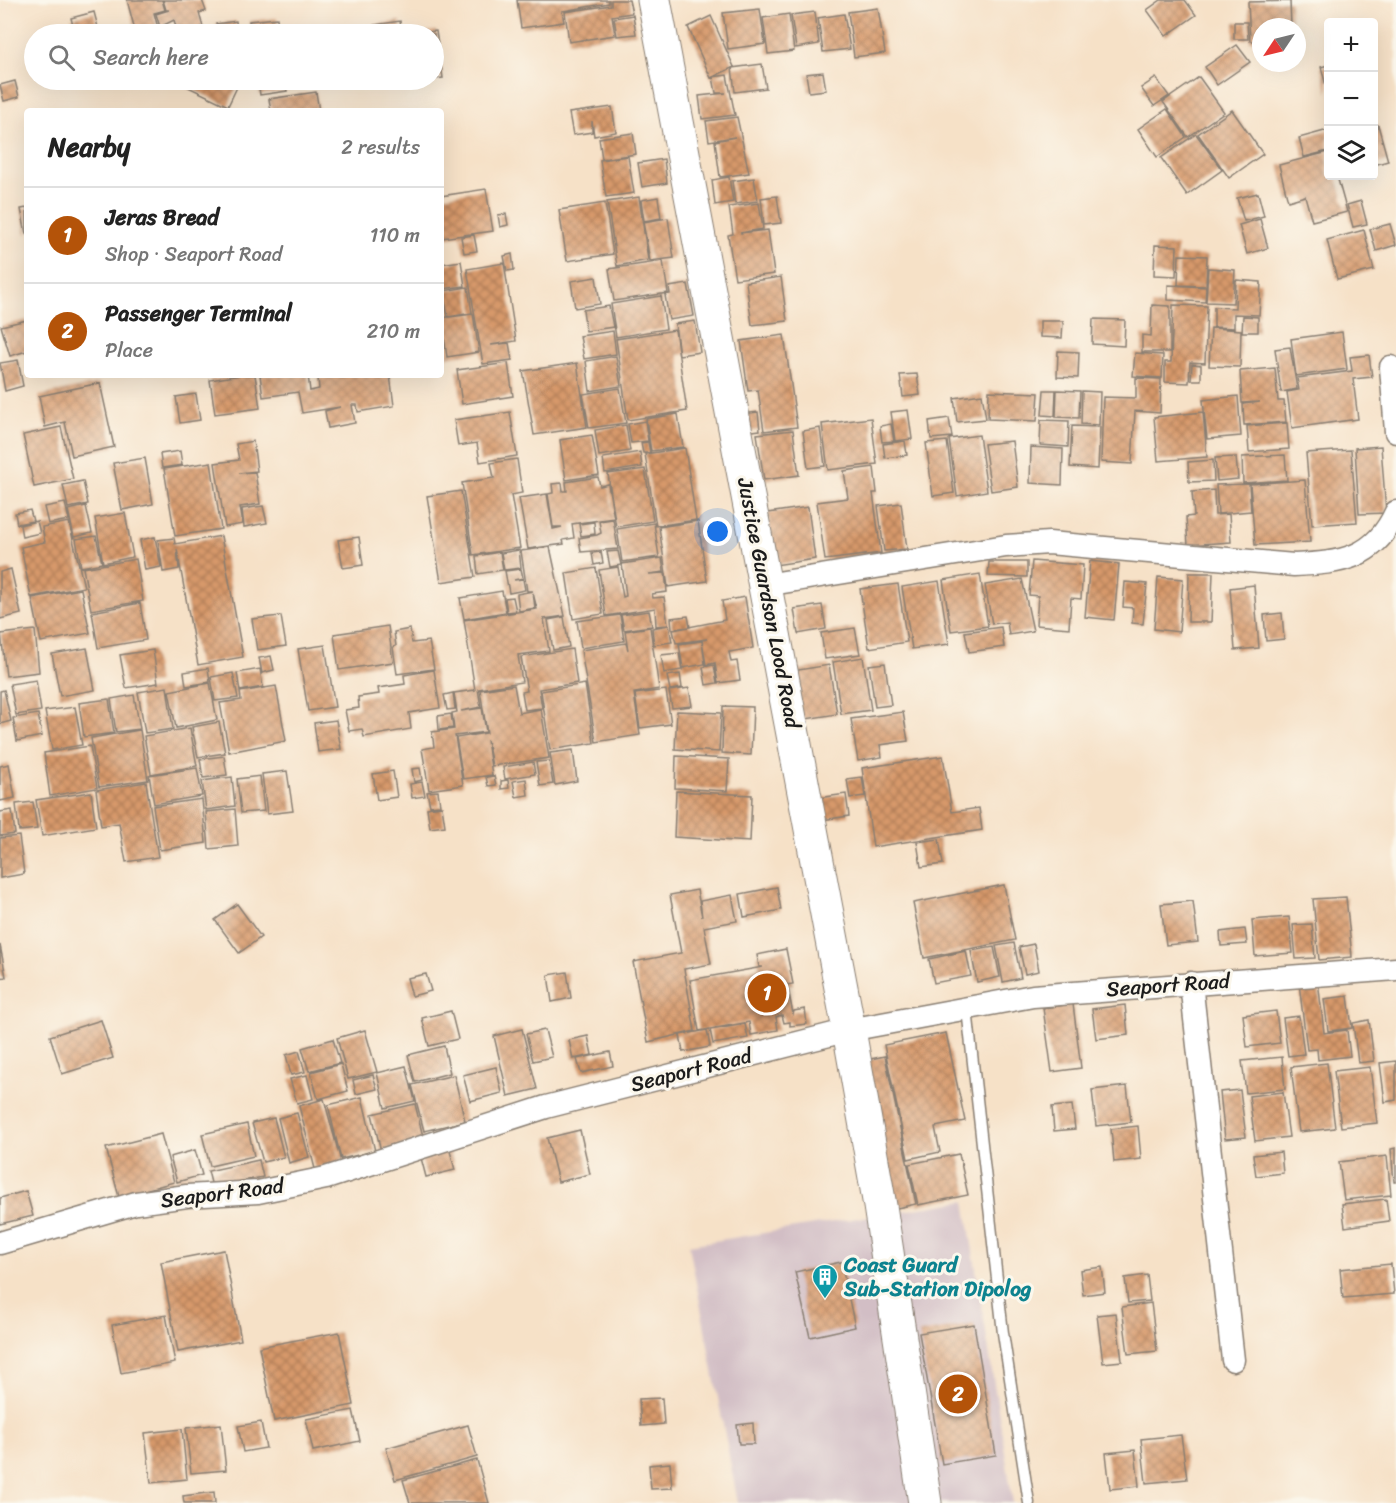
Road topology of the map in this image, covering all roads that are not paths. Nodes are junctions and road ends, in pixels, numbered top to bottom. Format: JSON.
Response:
{"nodes":[{"id":1,"x":654,"y":0,"type":"edge"},
{"id":2,"x":1391,"y":367,"type":"dead end"},
{"id":3,"x":1396,"y":432,"type":"edge"},
{"id":4,"x":1396,"y":512,"type":"edge"},
{"id":5,"x":765,"y":585,"type":"junction"},
{"id":6,"x":1396,"y":969,"type":"edge"},
{"id":7,"x":1191,"y":983,"type":"junction"},
{"id":8,"x":967,"y":1009,"type":"junction"},
{"id":9,"x":849,"y":1030,"type":"junction"},
{"id":10,"x":0,"y":1243,"type":"edge"},
{"id":11,"x":1233,"y":1360,"type":"dead end"},
{"id":12,"x":925,"y":1503,"type":"edge"},
{"id":13,"x":1029,"y":1503,"type":"edge"}],
"edges":[{"from":1,"to":5,"type":"main road","name":"Justice Guardson Lood Road"},
{"from":2,"to":3,"type":"street"},
{"from":4,"to":5,"type":"street"},
{"from":5,"to":9,"type":"main road","name":"Justice Guardson Lood Road"},
{"from":6,"to":7,"type":"street","name":"Seaport Road"},
{"from":7,"to":8,"type":"street","name":"Seaport Road"},
{"from":7,"to":11,"type":"street"},
{"from":8,"to":9,"type":"street","name":"Seaport Road"},
{"from":8,"to":13,"type":"lane"},
{"from":9,"to":10,"type":"street","name":"Seaport Road"},
{"from":9,"to":12,"type":"main road","name":"Justice Guardson Lood Road"}]}
